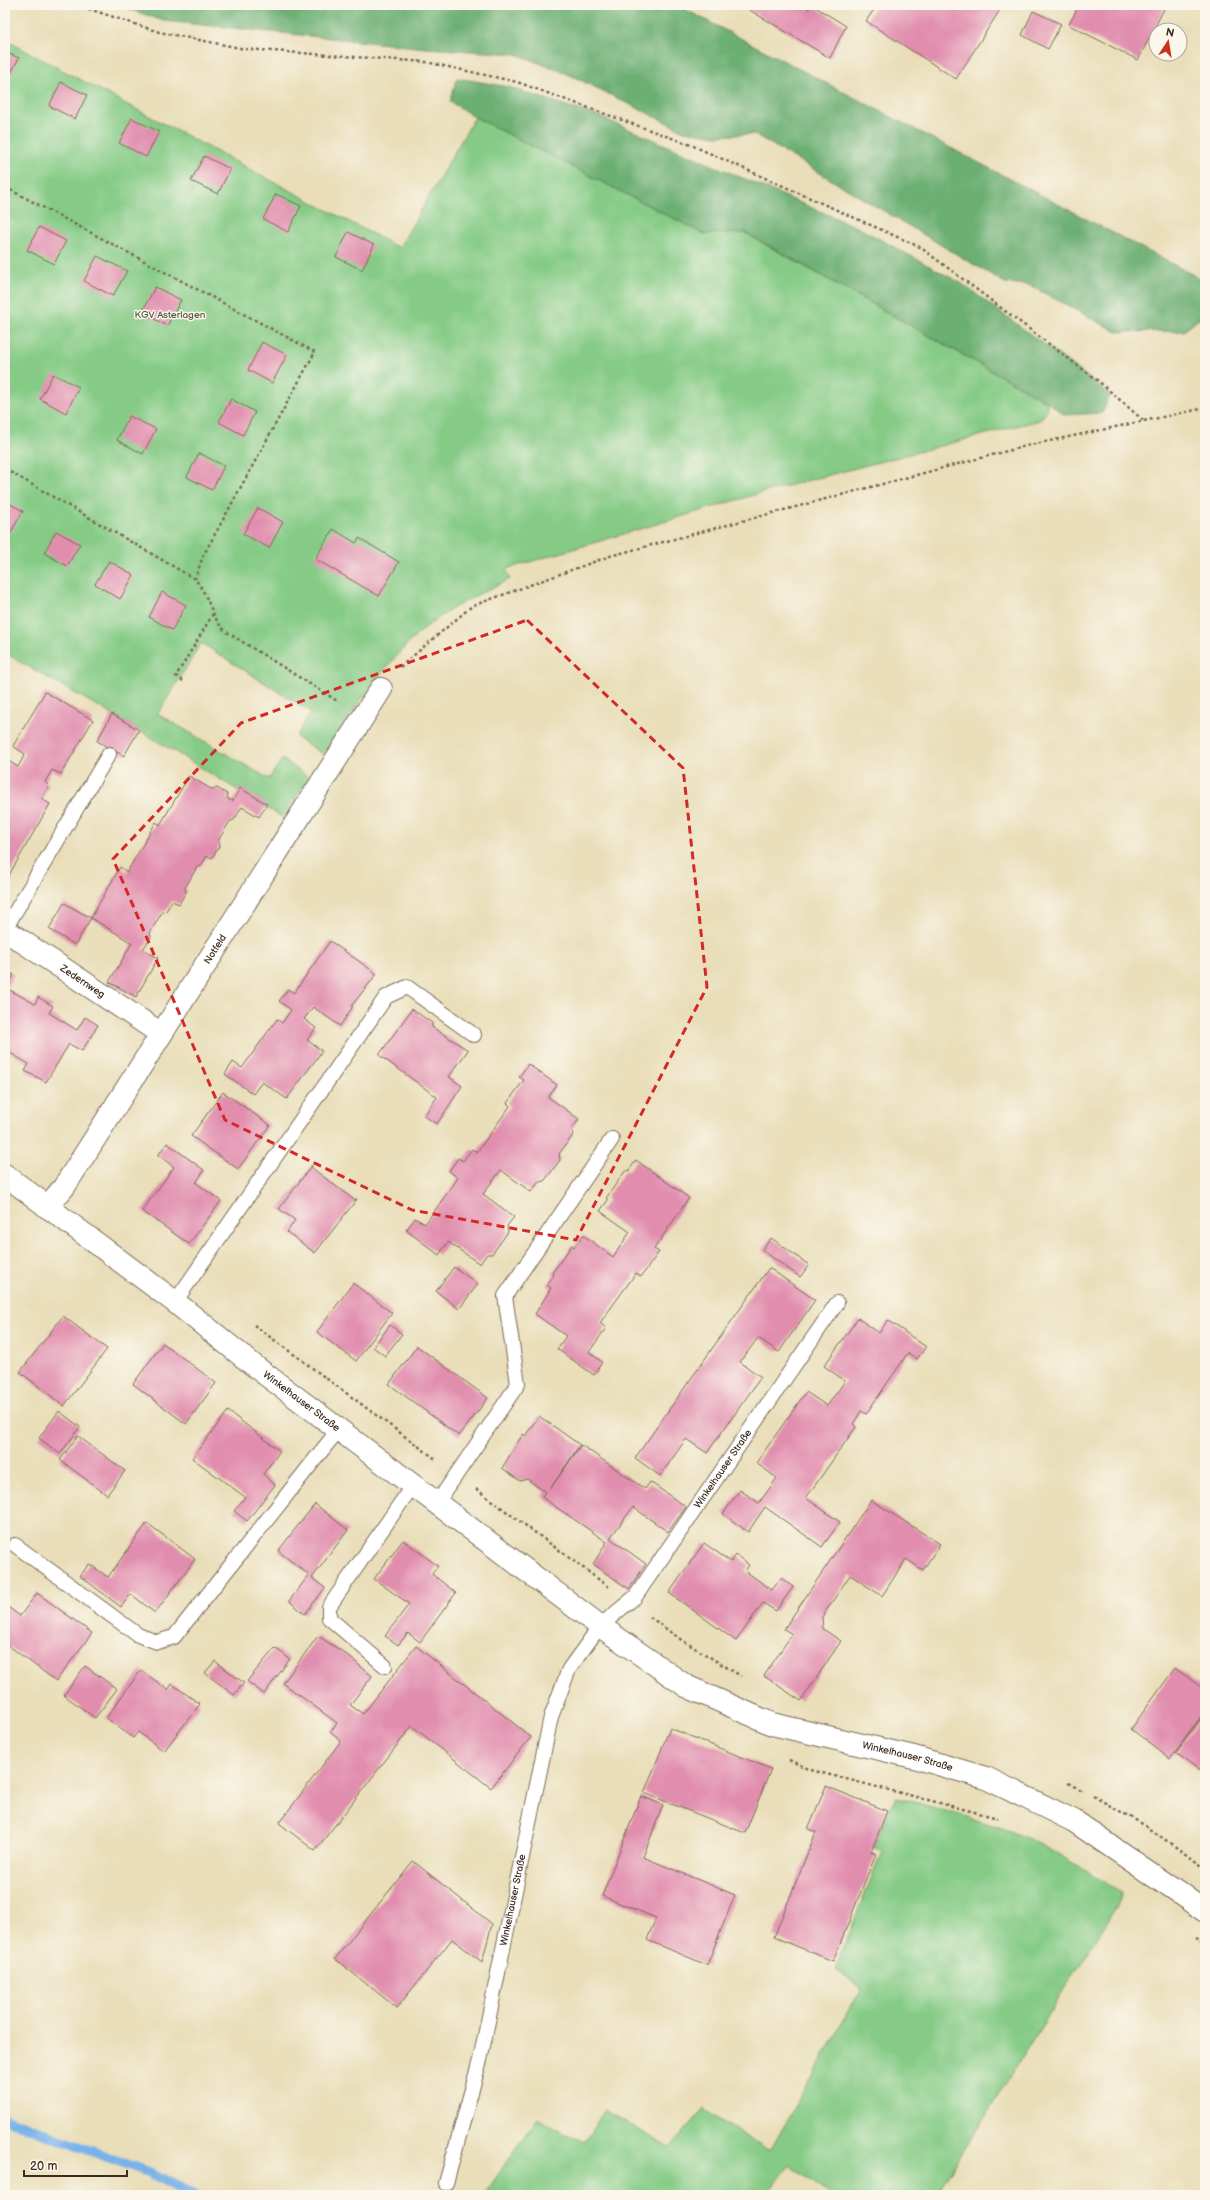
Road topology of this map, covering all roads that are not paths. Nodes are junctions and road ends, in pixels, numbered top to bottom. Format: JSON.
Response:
{"nodes":[{"id":1,"x":381,"y":689,"type":"road end"},
{"id":2,"x":109,"y":754,"type":"dead end"},
{"id":3,"x":5,"y":930,"type":"edge"},
{"id":4,"x":160,"y":1033,"type":"junction"},
{"id":5,"x":474,"y":1035,"type":"dead end"},
{"id":6,"x":612,"y":1139,"type":"dead end"},
{"id":7,"x":5,"y":1174,"type":"edge"},
{"id":8,"x":47,"y":1207,"type":"junction"},
{"id":9,"x":175,"y":1302,"type":"junction"},
{"id":10,"x":837,"y":1303,"type":"dead end"},
{"id":11,"x":339,"y":1429,"type":"junction"},
{"id":12,"x":414,"y":1485,"type":"junction"},
{"id":13,"x":437,"y":1503,"type":"junction"},
{"id":14,"x":15,"y":1545,"type":"dead end"},
{"id":15,"x":600,"y":1626,"type":"junction"},
{"id":16,"x":385,"y":1666,"type":"dead end"},
{"id":17,"x":1205,"y":1911,"type":"edge"},
{"id":18,"x":446,"y":2183,"type":"dead end"}],
"edges":[{"from":1,"to":4,"type":"street","name":"Notfeld"},
{"from":2,"to":3,"type":"lane"},
{"from":3,"to":4,"type":"street","name":"Zedernweg"},
{"from":4,"to":8,"type":"street","name":"Notfeld"},
{"from":5,"to":9,"type":"lane"},
{"from":6,"to":13,"type":"lane"},
{"from":7,"to":8,"type":"street","name":"Winkelhauser Straße"},
{"from":8,"to":9,"type":"street","name":"Winkelhauser Straße"},
{"from":9,"to":11,"type":"street","name":"Winkelhauser Straße"},
{"from":10,"to":15,"type":"lane","name":"Winkelhauser Straße"},
{"from":11,"to":12,"type":"street","name":"Winkelhauser Straße"},
{"from":11,"to":14,"type":"lane"},
{"from":12,"to":13,"type":"street","name":"Winkelhauser Straße"},
{"from":12,"to":16,"type":"lane"},
{"from":13,"to":15,"type":"street","name":"Winkelhauser Straße"},
{"from":15,"to":17,"type":"street","name":"Winkelhauser Straße"},
{"from":15,"to":18,"type":"lane","name":"Winkelhauser Straße"}]}
